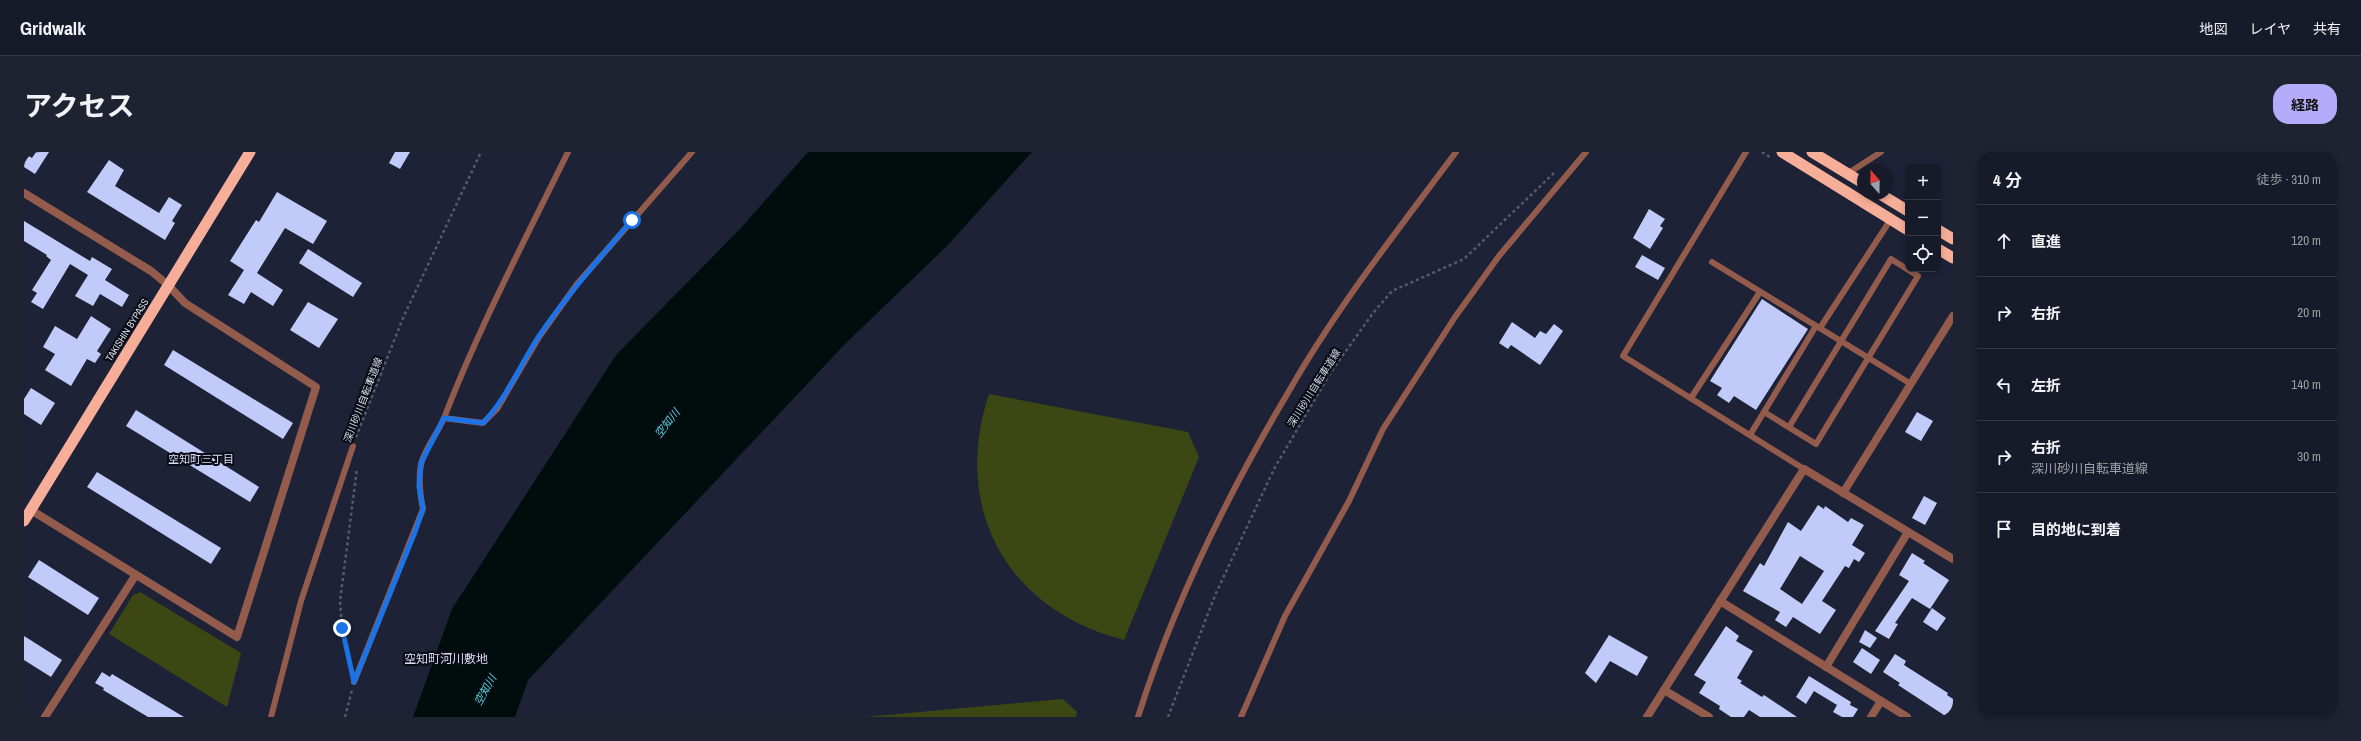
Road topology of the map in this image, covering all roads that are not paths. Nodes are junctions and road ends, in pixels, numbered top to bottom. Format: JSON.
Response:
{"nodes":[{"id":1,"x":250,"y":152,"type":"edge"},
{"id":2,"x":568,"y":152,"type":"edge"},
{"id":3,"x":692,"y":152,"type":"edge"},
{"id":4,"x":1456,"y":152,"type":"edge"},
{"id":5,"x":1586,"y":152,"type":"edge"},
{"id":6,"x":1746,"y":152,"type":"edge"},
{"id":7,"x":1782,"y":152,"type":"edge"},
{"id":8,"x":1812,"y":152,"type":"edge"},
{"id":9,"x":1881,"y":152,"type":"edge"},
{"id":10,"x":1847,"y":174,"type":"junction"},
{"id":11,"x":1857,"y":180,"type":"edge"},
{"id":12,"x":24,"y":193,"type":"edge"},
{"id":13,"x":1890,"y":200,"type":"edge"},
{"id":14,"x":1905,"y":209,"type":"edge"},
{"id":15,"x":1891,"y":220,"type":"junction"},
{"id":16,"x":1905,"y":228,"type":"edge"},
{"id":17,"x":1941,"y":232,"type":"edge"},
{"id":18,"x":1953,"y":239,"type":"edge"},
{"id":19,"x":1941,"y":251,"type":"edge"},
{"id":20,"x":1953,"y":258,"type":"edge"},
{"id":21,"x":1712,"y":262,"type":"dead end"},
{"id":22,"x":168,"y":285,"type":"junction"},
{"id":23,"x":1760,"y":292,"type":"junction"},
{"id":24,"x":1953,"y":316,"type":"edge"},
{"id":25,"x":1818,"y":327,"type":"junction"},
{"id":26,"x":1841,"y":341,"type":"junction"},
{"id":27,"x":1869,"y":358,"type":"junction"},
{"id":28,"x":1911,"y":384,"type":"junction"},
{"id":29,"x":1691,"y":398,"type":"junction"},
{"id":30,"x":1764,"y":412,"type":"junction"},
{"id":31,"x":444,"y":418,"type":"junction"},
{"id":32,"x":1789,"y":427,"type":"junction"},
{"id":33,"x":1750,"y":435,"type":"junction"},
{"id":34,"x":353,"y":446,"type":"road end"},
{"id":35,"x":1804,"y":469,"type":"junction"},
{"id":36,"x":1844,"y":493,"type":"junction"},
{"id":37,"x":27,"y":508,"type":"edge"},
{"id":38,"x":24,"y":521,"type":"edge"},
{"id":39,"x":1908,"y":532,"type":"junction"},
{"id":40,"x":1953,"y":559,"type":"edge"},
{"id":41,"x":135,"y":576,"type":"junction"},
{"id":42,"x":1720,"y":601,"type":"junction"},
{"id":43,"x":1826,"y":667,"type":"junction"},
{"id":44,"x":354,"y":682,"type":"road end"},
{"id":45,"x":1664,"y":690,"type":"junction"},
{"id":46,"x":1881,"y":701,"type":"junction"},
{"id":47,"x":45,"y":717,"type":"edge"},
{"id":48,"x":271,"y":717,"type":"edge"},
{"id":49,"x":1138,"y":717,"type":"edge"},
{"id":50,"x":1241,"y":717,"type":"edge"},
{"id":51,"x":1647,"y":717,"type":"edge"},
{"id":52,"x":1709,"y":717,"type":"edge"},
{"id":53,"x":1870,"y":717,"type":"edge"},
{"id":54,"x":1907,"y":717,"type":"edge"}],
"edges":[{"from":1,"to":22,"type":"highway","name":"TAKISHIN BYPASS"},
{"from":2,"to":31,"type":"lane"},
{"from":3,"to":31,"type":"lane"},
{"from":4,"to":49,"type":"lane"},
{"from":5,"to":50,"type":"lane"},
{"from":6,"to":29,"type":"lane"},
{"from":7,"to":15,"type":"highway"},
{"from":8,"to":10,"type":"highway"},
{"from":9,"to":10,"type":"lane"},
{"from":10,"to":11,"type":"highway"},
{"from":12,"to":22,"type":"street"},
{"from":13,"to":14,"type":"highway"},
{"from":15,"to":16,"type":"highway"},
{"from":15,"to":25,"type":"lane"},
{"from":17,"to":18,"type":"highway"},
{"from":19,"to":20,"type":"highway"},
{"from":21,"to":23,"type":"lane"},
{"from":22,"to":37,"type":"highway","name":"TAKISHIN BYPASS"},
{"from":22,"to":41,"type":"street"},
{"from":23,"to":25,"type":"lane"},
{"from":23,"to":29,"type":"lane"},
{"from":24,"to":28,"type":"street"},
{"from":25,"to":26,"type":"lane"},
{"from":25,"to":30,"type":"lane"},
{"from":26,"to":27,"type":"lane"},
{"from":26,"to":27,"type":"lane"},
{"from":26,"to":32,"type":"lane"},
{"from":27,"to":28,"type":"lane"},
{"from":27,"to":32,"type":"lane"},
{"from":28,"to":36,"type":"street"},
{"from":29,"to":33,"type":"lane"},
{"from":30,"to":32,"type":"lane"},
{"from":30,"to":33,"type":"lane"},
{"from":31,"to":44,"type":"lane"},
{"from":33,"to":35,"type":"lane"},
{"from":34,"to":48,"type":"lane"},
{"from":35,"to":36,"type":"street"},
{"from":35,"to":42,"type":"street"},
{"from":36,"to":39,"type":"street"},
{"from":37,"to":38,"type":"highway","name":"TAKISHIN BYPASS"},
{"from":37,"to":41,"type":"street"},
{"from":39,"to":40,"type":"street"},
{"from":39,"to":43,"type":"street"},
{"from":41,"to":47,"type":"street"},
{"from":42,"to":43,"type":"street"},
{"from":42,"to":45,"type":"street"},
{"from":43,"to":46,"type":"street"},
{"from":45,"to":51,"type":"street"},
{"from":45,"to":52,"type":"street"},
{"from":46,"to":53,"type":"street"},
{"from":46,"to":54,"type":"street"}]}
